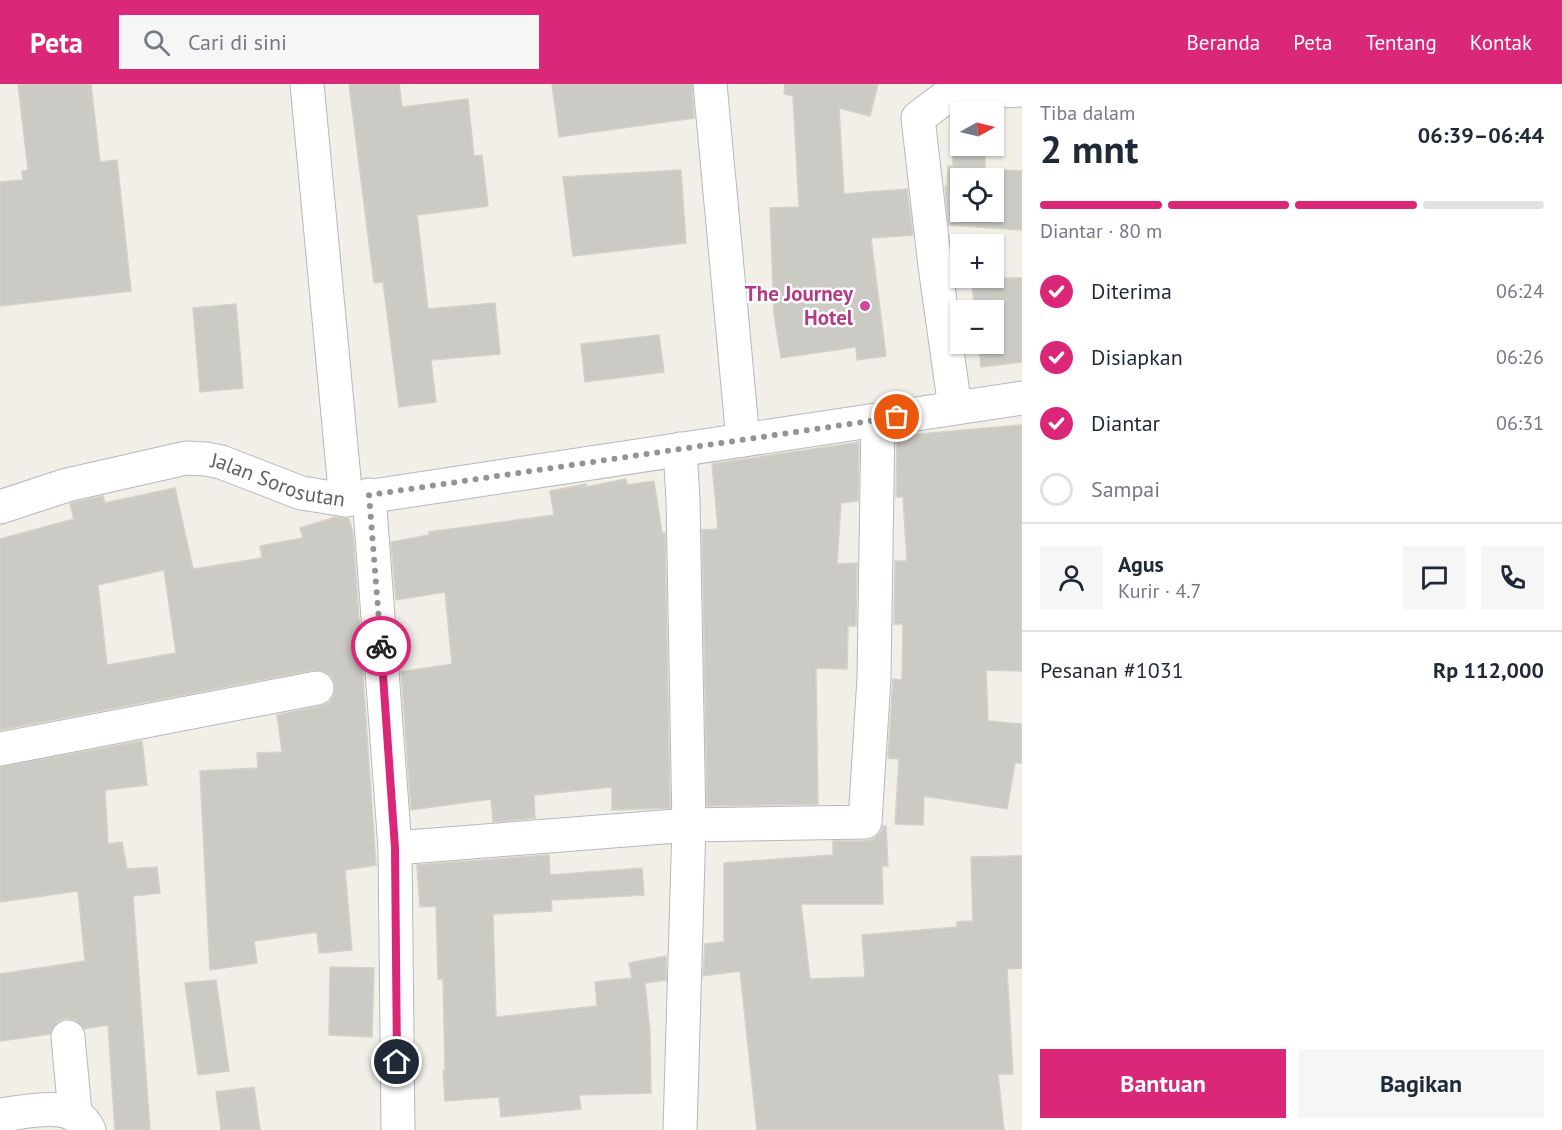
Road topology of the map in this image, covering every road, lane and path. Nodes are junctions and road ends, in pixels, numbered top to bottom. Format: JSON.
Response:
{"nodes":[{"id":1,"x":307,"y":84,"type":"edge"},
{"id":2,"x":710,"y":84,"type":"edge"},
{"id":3,"x":1022,"y":90,"type":"edge"},
{"id":4,"x":1022,"y":398,"type":"edge"},
{"id":5,"x":955,"y":408,"type":"junction"},
{"id":6,"x":878,"y":420,"type":"junction"},
{"id":7,"x":743,"y":440,"type":"junction"},
{"id":8,"x":680,"y":449,"type":"junction"},
{"id":9,"x":358,"y":497,"type":"junction"},
{"id":10,"x":0,"y":507,"type":"edge"},
{"id":11,"x":317,"y":688,"type":"dead end"},
{"id":12,"x":0,"y":749,"type":"edge"},
{"id":13,"x":689,"y":825,"type":"junction"},
{"id":14,"x":395,"y":848,"type":"junction"},
{"id":15,"x":68,"y":1037,"type":"dead end"},
{"id":16,"x":0,"y":1115,"type":"edge"},
{"id":17,"x":681,"y":1118,"type":"edge"},
{"id":18,"x":82,"y":1121,"type":"edge"},
{"id":19,"x":398,"y":1130,"type":"edge"}],
"edges":[{"from":1,"to":9,"type":"street"},
{"from":2,"to":7,"type":"street"},
{"from":3,"to":5,"type":"street"},
{"from":4,"to":5,"type":"street","name":"Jalan Sorosutan"},
{"from":5,"to":6,"type":"street","name":"Jalan Sorosutan"},
{"from":6,"to":7,"type":"street","name":"Jalan Sorosutan"},
{"from":6,"to":13,"type":"street"},
{"from":7,"to":8,"type":"street","name":"Jalan Sorosutan"},
{"from":8,"to":9,"type":"street","name":"Jalan Sorosutan"},
{"from":8,"to":13,"type":"street"},
{"from":9,"to":10,"type":"street","name":"Jalan Sorosutan"},
{"from":9,"to":14,"type":"street"},
{"from":11,"to":12,"type":"street"},
{"from":13,"to":14,"type":"street"},
{"from":13,"to":17,"type":"street"},
{"from":14,"to":19,"type":"street"},
{"from":15,"to":18,"type":"street"},
{"from":16,"to":18,"type":"street"}]}
